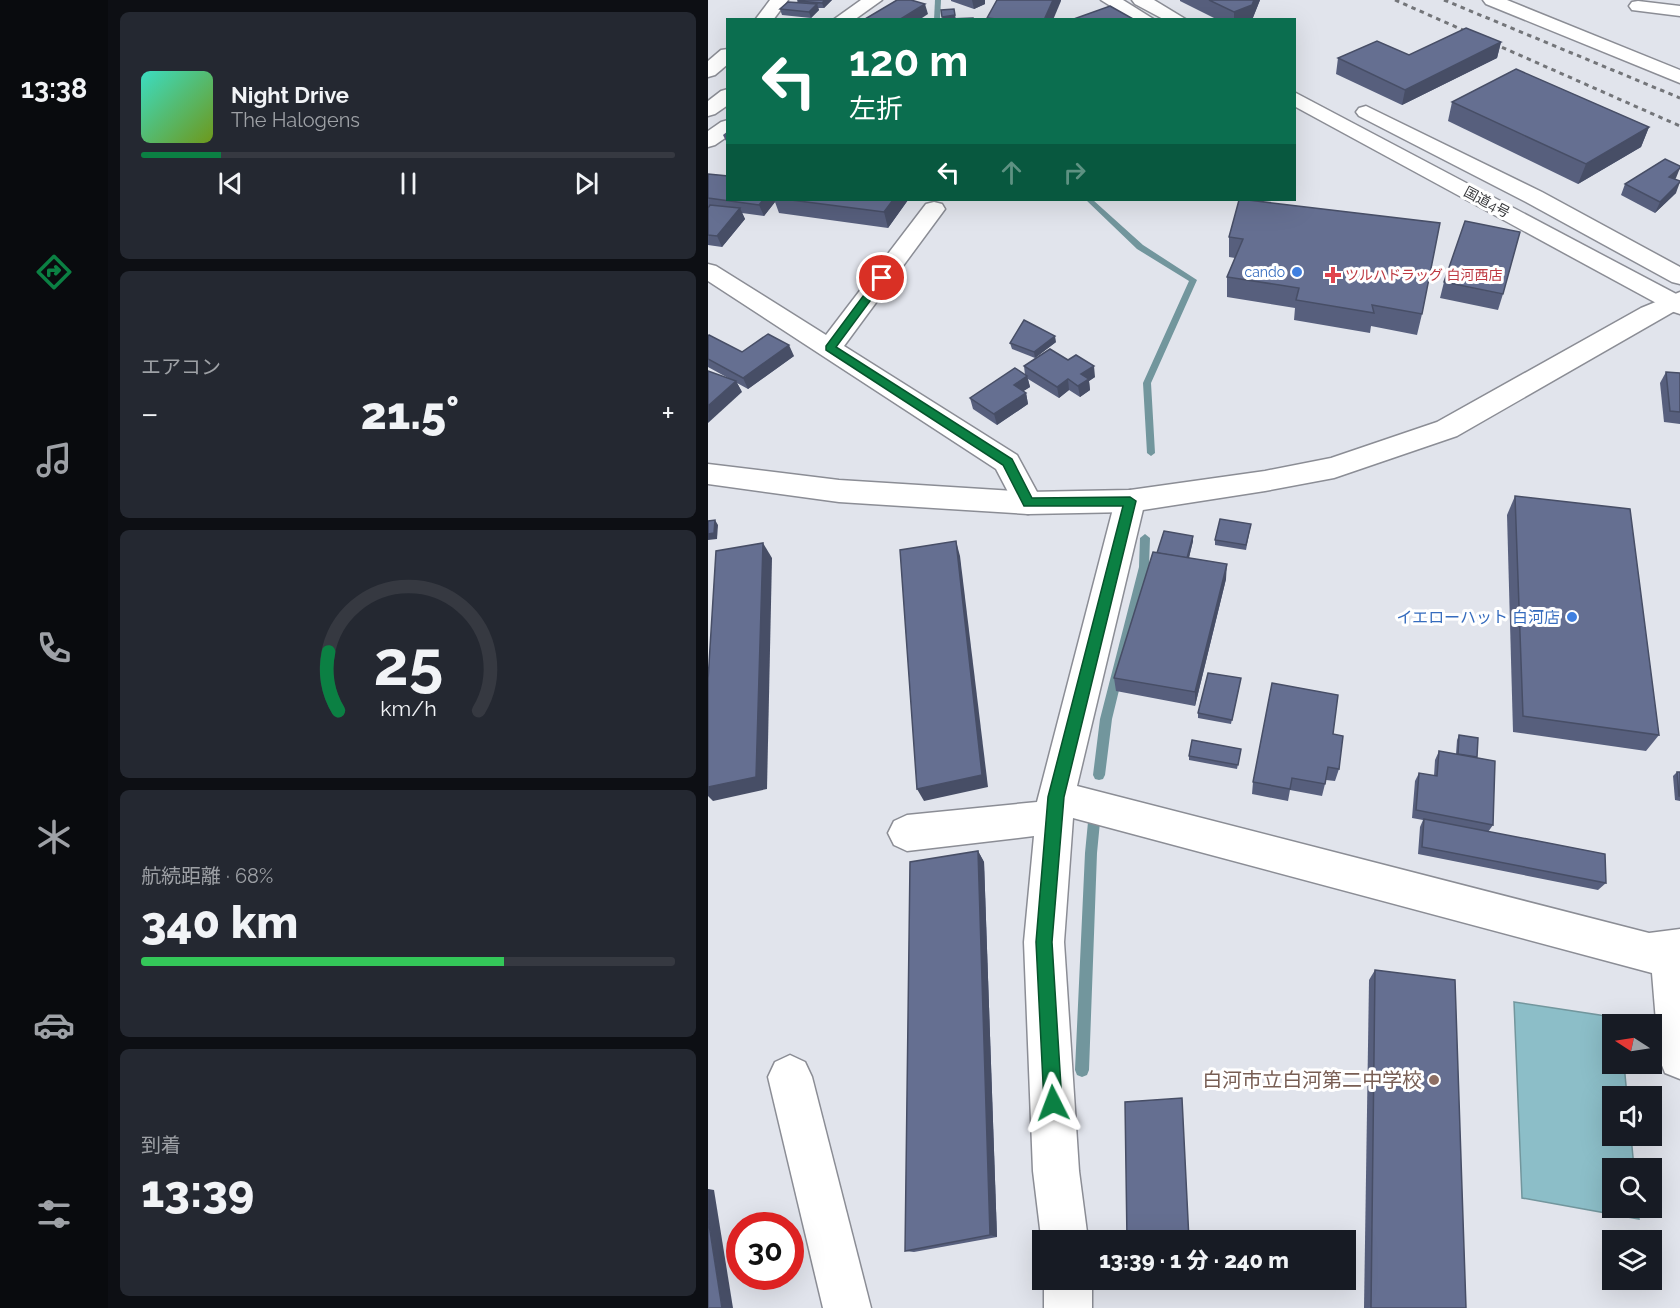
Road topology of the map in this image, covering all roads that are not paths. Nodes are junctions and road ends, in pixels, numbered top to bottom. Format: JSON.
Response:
{"nodes":[{"id":1,"x":779,"y":0,"type":"edge"},
{"id":2,"x":873,"y":0,"type":"edge"},
{"id":3,"x":1110,"y":0,"type":"edge"},
{"id":4,"x":1141,"y":0,"type":"edge"},
{"id":5,"x":1492,"y":0,"type":"edge"},
{"id":6,"x":1638,"y":6,"type":"dead end"},
{"id":7,"x":1680,"y":11,"type":"edge"},
{"id":8,"x":765,"y":18,"type":"edge"},
{"id":9,"x":844,"y":18,"type":"edge"},
{"id":10,"x":1143,"y":18,"type":"edge"},
{"id":11,"x":1175,"y":18,"type":"edge"},
{"id":12,"x":726,"y":56,"type":"edge"},
{"id":13,"x":708,"y":71,"type":"edge"},
{"id":14,"x":1680,"y":77,"type":"edge"},
{"id":15,"x":1296,"y":79,"type":"edge"},
{"id":16,"x":726,"y":96,"type":"edge"},
{"id":17,"x":1296,"y":99,"type":"edge"},
{"id":18,"x":708,"y":110,"type":"edge"},
{"id":19,"x":726,"y":128,"type":"edge"},
{"id":20,"x":708,"y":141,"type":"edge"},
{"id":21,"x":934,"y":208,"type":"dead end"},
{"id":22,"x":708,"y":271,"type":"edge"},
{"id":23,"x":1678,"y":296,"type":"edge"},
{"id":24,"x":829,"y":348,"type":"junction"},
{"id":25,"x":708,"y":474,"type":"edge"},
{"id":26,"x":1130,"y":501,"type":"junction"},
{"id":27,"x":1028,"y":503,"type":"junction"},
{"id":28,"x":1055,"y":807,"type":"junction"},
{"id":29,"x":907,"y":833,"type":"dead end"},
{"id":30,"x":1675,"y":950,"type":"edge"},
{"id":31,"x":1680,"y":1058,"type":"edge"},
{"id":32,"x":790,"y":1077,"type":"dead end"},
{"id":33,"x":1063,"y":1230,"type":"edge"},
{"id":34,"x":1068,"y":1290,"type":"edge"},
{"id":35,"x":847,"y":1308,"type":"edge"},
{"id":36,"x":1068,"y":1308,"type":"edge"}],
"edges":[{"from":1,"to":8,"type":"main road"},
{"from":2,"to":9,"type":"main road"},
{"from":3,"to":10,"type":"main road"},
{"from":4,"to":11,"type":"main road"},
{"from":5,"to":14,"type":"main road"},
{"from":6,"to":7,"type":"main road"},
{"from":12,"to":13,"type":"main road"},
{"from":15,"to":23,"type":"main road","name":"国道4号"},
{"from":16,"to":18,"type":"main road"},
{"from":17,"to":23,"type":"main road","name":"国道4号"},
{"from":19,"to":20,"type":"main road"},
{"from":21,"to":24,"type":"main road"},
{"from":22,"to":24,"type":"main road"},
{"from":23,"to":26,"type":"main road"},
{"from":24,"to":27,"type":"main road"},
{"from":25,"to":27,"type":"main road"},
{"from":26,"to":27,"type":"main road"},
{"from":26,"to":28,"type":"main road"},
{"from":28,"to":29,"type":"main road"},
{"from":28,"to":30,"type":"main road"},
{"from":28,"to":33,"type":"main road"},
{"from":30,"to":31,"type":"main road"},
{"from":32,"to":35,"type":"main road"},
{"from":34,"to":36,"type":"main road"}]}
